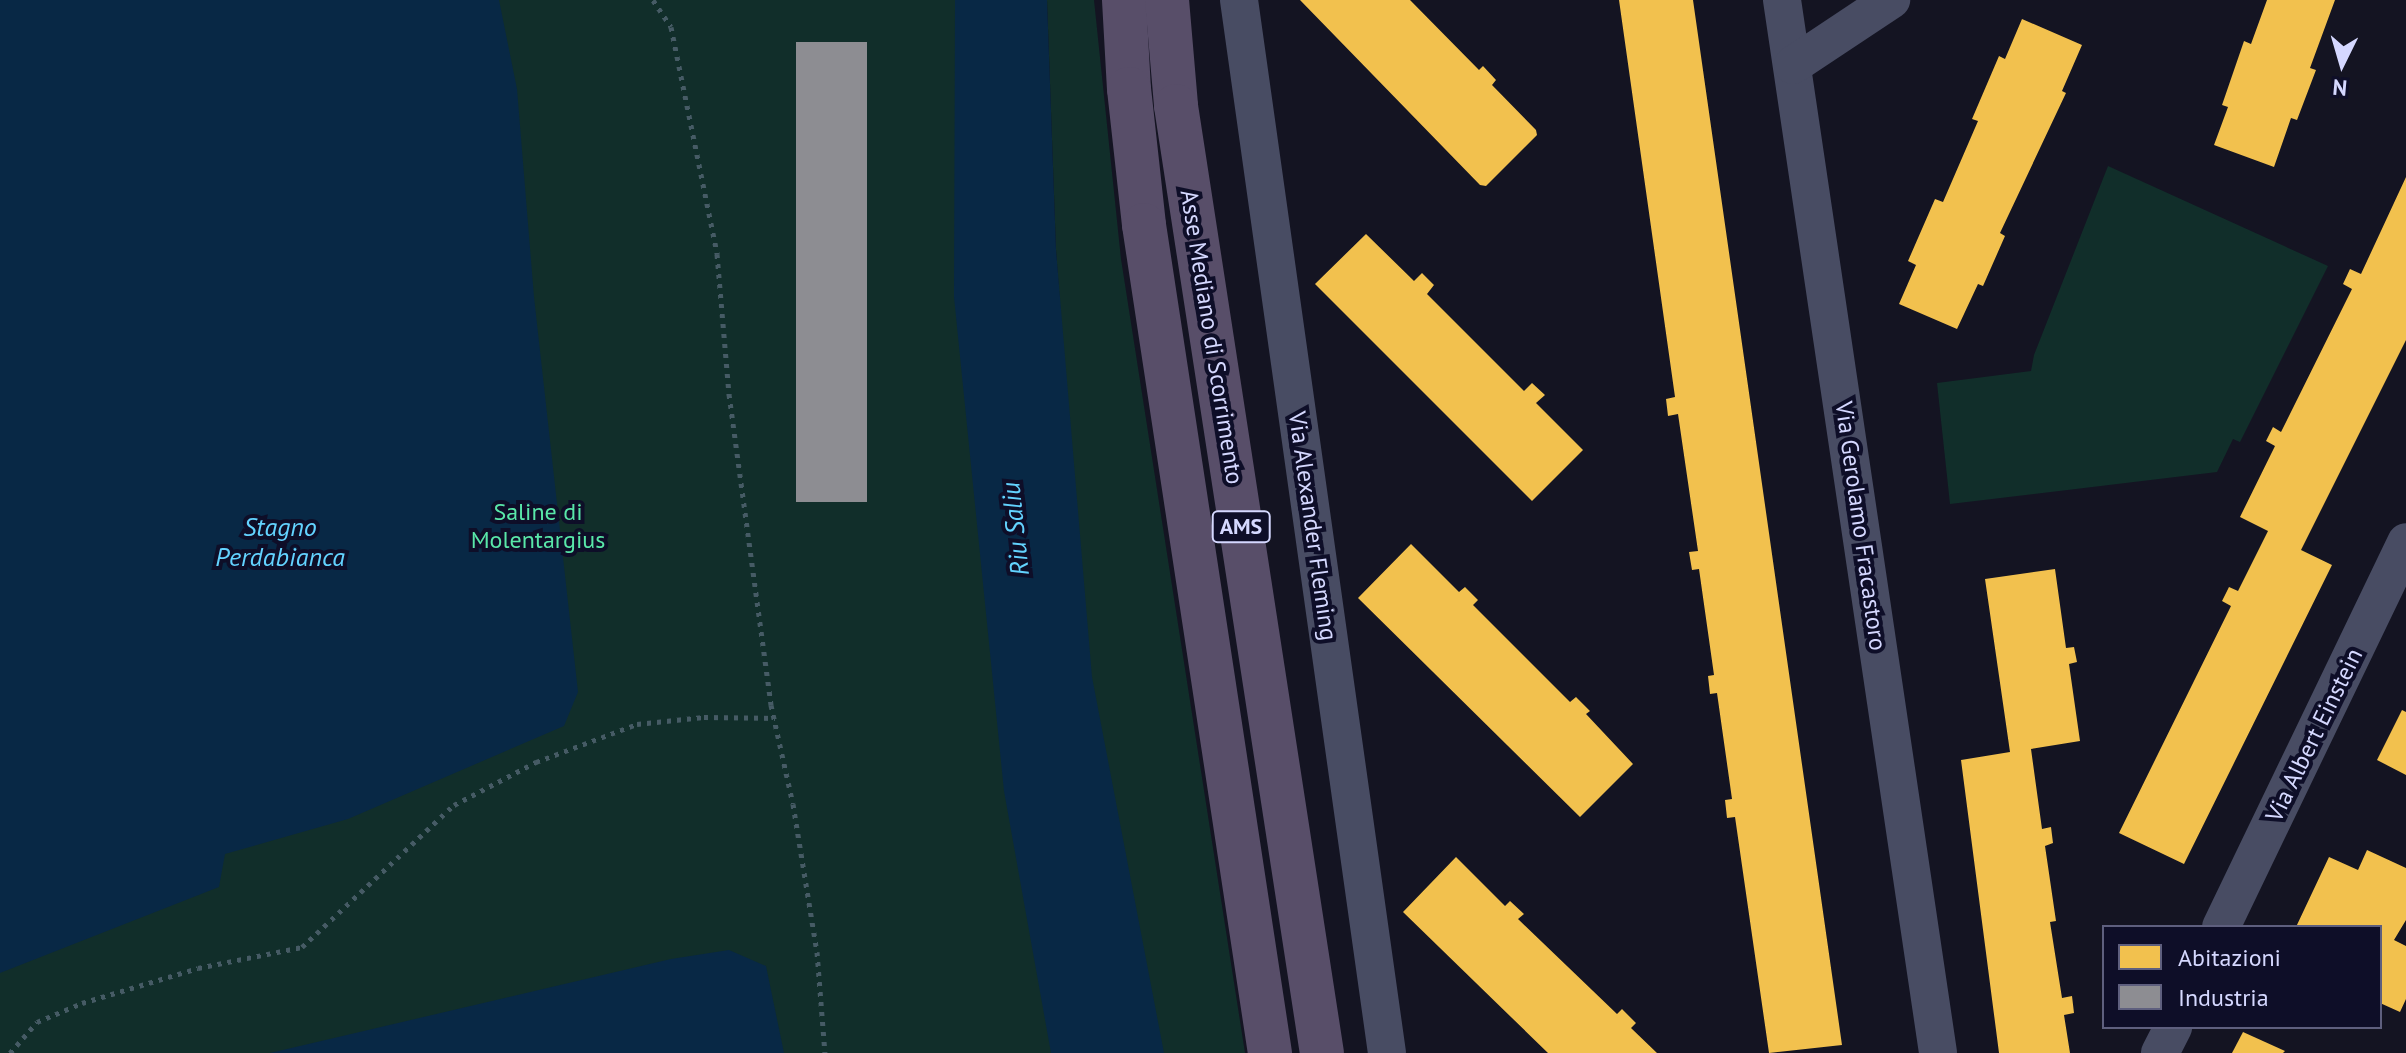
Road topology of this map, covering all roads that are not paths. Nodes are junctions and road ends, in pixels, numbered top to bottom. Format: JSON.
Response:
{"nodes":[{"id":1,"x":1124,"y":0,"type":"edge"},
{"id":2,"x":1167,"y":0,"type":"edge"},
{"id":3,"x":1239,"y":0,"type":"edge"},
{"id":4,"x":1782,"y":0,"type":"edge"},
{"id":5,"x":1891,"y":0,"type":"edge"},
{"id":6,"x":1793,"y":65,"type":"junction"},
{"id":7,"x":2406,"y":542,"type":"edge"},
{"id":8,"x":2222,"y":925,"type":"edge"},
{"id":9,"x":2172,"y":1029,"type":"edge"},
{"id":10,"x":1270,"y":1053,"type":"edge"},
{"id":11,"x":1322,"y":1053,"type":"edge"},
{"id":12,"x":1387,"y":1053,"type":"edge"},
{"id":13,"x":1938,"y":1053,"type":"edge"},
{"id":14,"x":2160,"y":1053,"type":"edge"}],
"edges":[{"from":1,"to":10,"type":"highway","name":"Asse Mediano di Scorrimento","number":"AMS"},
{"from":2,"to":11,"type":"highway","name":"Asse Mediano di Scorrimento","number":"AMS"},
{"from":3,"to":12,"type":"street","name":"Via Alexander Fleming"},
{"from":4,"to":6,"type":"street","name":"Via Gerolamo Fracastoro"},
{"from":5,"to":6,"type":"street"},
{"from":6,"to":13,"type":"street","name":"Via Gerolamo Fracastoro"},
{"from":7,"to":8,"type":"street","name":"Via Albert Einstein"},
{"from":9,"to":14,"type":"street"}]}
